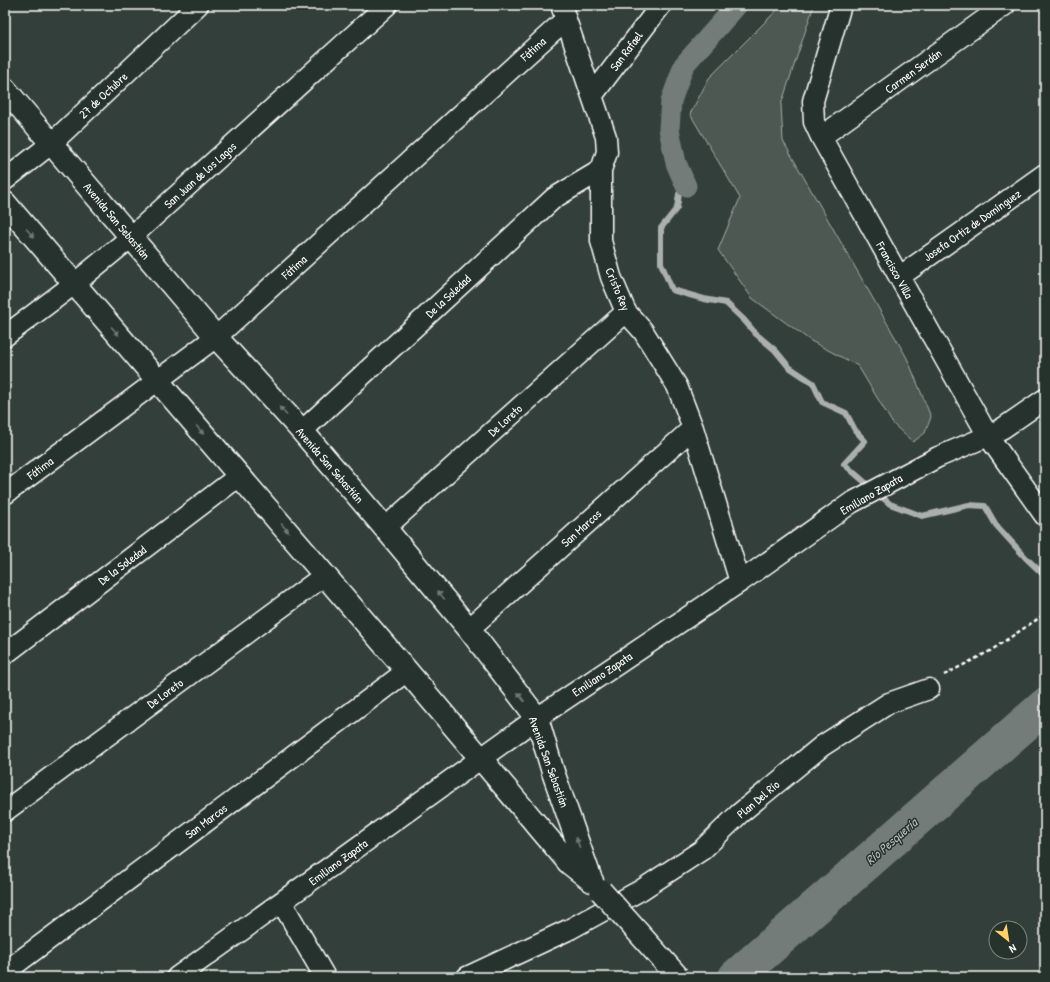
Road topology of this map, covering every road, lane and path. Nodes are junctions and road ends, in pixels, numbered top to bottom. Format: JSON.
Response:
{"nodes":[{"id":1,"x":198,"y":5,"type":"edge"},
{"id":2,"x":387,"y":5,"type":"edge"},
{"id":3,"x":661,"y":5,"type":"edge"},
{"id":4,"x":841,"y":5,"type":"edge"},
{"id":5,"x":1005,"y":5,"type":"edge"},
{"id":6,"x":563,"y":13,"type":"edge"},
{"id":7,"x":5,"y":89,"type":"edge"},
{"id":8,"x":592,"y":96,"type":"junction"},
{"id":9,"x":821,"y":137,"type":"junction"},
{"id":10,"x":52,"y":143,"type":"junction"},
{"id":11,"x":600,"y":170,"type":"junction"},
{"id":12,"x":1045,"y":174,"type":"edge"},
{"id":13,"x":5,"y":180,"type":"edge"},
{"id":14,"x":5,"y":203,"type":"edge"},
{"id":15,"x":130,"y":238,"type":"junction"},
{"id":16,"x":899,"y":277,"type":"junction"},
{"id":17,"x":74,"y":284,"type":"junction"},
{"id":18,"x":626,"y":312,"type":"junction"},
{"id":19,"x":5,"y":336,"type":"edge"},
{"id":20,"x":216,"y":337,"type":"junction"},
{"id":21,"x":158,"y":380,"type":"junction"},
{"id":22,"x":1045,"y":399,"type":"edge"},
{"id":23,"x":693,"y":428,"type":"junction"},
{"id":24,"x":302,"y":431,"type":"junction"},
{"id":25,"x":988,"y":436,"type":"junction"},
{"id":26,"x":239,"y":476,"type":"junction"},
{"id":27,"x":5,"y":494,"type":"edge"},
{"id":28,"x":1045,"y":516,"type":"edge"},
{"id":29,"x":385,"y":528,"type":"junction"},
{"id":30,"x":325,"y":575,"type":"junction"},
{"id":31,"x":740,"y":582,"type":"junction"},
{"id":32,"x":1045,"y":614,"type":"edge"},
{"id":33,"x":469,"y":628,"type":"junction"},
{"id":34,"x":5,"y":654,"type":"edge"},
{"id":35,"x":407,"y":671,"type":"junction"},
{"id":36,"x":929,"y":689,"type":"joint"},
{"id":37,"x":536,"y":718,"type":"junction"},
{"id":38,"x":482,"y":758,"type":"junction"},
{"id":39,"x":5,"y":811,"type":"edge"},
{"id":40,"x":596,"y":885,"type":"junction"},
{"id":41,"x":282,"y":902,"type":"junction"},
{"id":42,"x":5,"y":972,"type":"edge"},
{"id":43,"x":177,"y":977,"type":"edge"},
{"id":44,"x":325,"y":977,"type":"edge"},
{"id":45,"x":467,"y":977,"type":"edge"},
{"id":46,"x":678,"y":977,"type":"edge"}],
"edges":[{"from":1,"to":10,"type":"street","name":"27 de Octubre"},
{"from":2,"to":15,"type":"street","name":"San Juan de los Lagos"},
{"from":3,"to":8,"type":"street","name":"San Rafael"},
{"from":4,"to":9,"type":"street","name":"Francisco Villa"},
{"from":5,"to":9,"type":"street","name":"Carmen Serdán"},
{"from":6,"to":8,"type":"street","name":"Cristo Rey"},
{"from":6,"to":20,"type":"street","name":"Fátima"},
{"from":7,"to":10,"type":"main road","name":"Avenida San Sebastián"},
{"from":8,"to":11,"type":"street","name":"Cristo Rey"},
{"from":9,"to":16,"type":"street","name":"Francisco Villa"},
{"from":10,"to":13,"type":"street","name":"27 de Octubre"},
{"from":10,"to":15,"type":"main road","name":"Avenida San Sebastián"},
{"from":11,"to":18,"type":"street","name":"Cristo Rey"},
{"from":11,"to":24,"type":"street","name":"De la Soledad"},
{"from":12,"to":16,"type":"street","name":"Josefa Ortiz de Domínguez"},
{"from":14,"to":17,"type":"main road","name":"Avenida San Sebastián","one_way":true},
{"from":15,"to":17,"type":"street","name":"San Juan de los Lagos"},
{"from":15,"to":20,"type":"main road","name":"Avenida San Sebastián"},
{"from":16,"to":25,"type":"street","name":"Francisco Villa"},
{"from":17,"to":19,"type":"street","name":"San Juan de los Lagos"},
{"from":17,"to":21,"type":"main road","name":"Avenida San Sebastián","one_way":true},
{"from":18,"to":23,"type":"street","name":"Cristo Rey"},
{"from":18,"to":29,"type":"street","name":"De Loreto"},
{"from":20,"to":21,"type":"street","name":"Fátima"},
{"from":24,"to":20,"type":"main road","name":"Avenida San Sebastián","one_way":true},
{"from":21,"to":26,"type":"main road","name":"Avenida San Sebastián","one_way":true},
{"from":21,"to":27,"type":"street","name":"Fátima"},
{"from":22,"to":25,"type":"street","name":"Emiliano Zapata"},
{"from":23,"to":31,"type":"street","name":"Cristo Rey"},
{"from":23,"to":33,"type":"street","name":"San Marcos"},
{"from":24,"to":29,"type":"main road","name":"Avenida San Sebastián"},
{"from":25,"to":28,"type":"street","name":"Francisco Villa"},
{"from":25,"to":31,"type":"street","name":"Emiliano Zapata"},
{"from":26,"to":30,"type":"main road","name":"Avenida San Sebastián","one_way":true},
{"from":26,"to":34,"type":"street","name":"De la Soledad"},
{"from":33,"to":29,"type":"main road","name":"Avenida San Sebastián","one_way":true},
{"from":30,"to":35,"type":"main road","name":"Avenida San Sebastián"},
{"from":30,"to":39,"type":"street","name":"De Loreto"},
{"from":31,"to":37,"type":"street","name":"Emiliano Zapata"},
{"from":32,"to":36,"type":"path"},
{"from":37,"to":33,"type":"main road","name":"Avenida San Sebastián","one_way":true},
{"from":35,"to":38,"type":"main road","name":"Avenida San Sebastián"},
{"from":35,"to":42,"type":"street","name":"San Marcos"},
{"from":36,"to":45,"type":"street","name":"Plan Del Río"},
{"from":37,"to":38,"type":"street","name":"Emiliano Zapata"},
{"from":40,"to":37,"type":"main road","name":"Avenida San Sebastián","one_way":true},
{"from":38,"to":40,"type":"main road","name":"Avenida San Sebastián"},
{"from":38,"to":41,"type":"street","name":"Emiliano Zapata"},
{"from":40,"to":46,"type":"main road","name":"Avenida San Sebastián","bridge":true},
{"from":41,"to":43,"type":"street","name":"Emiliano Zapata"},
{"from":41,"to":44,"type":"street"}]}
